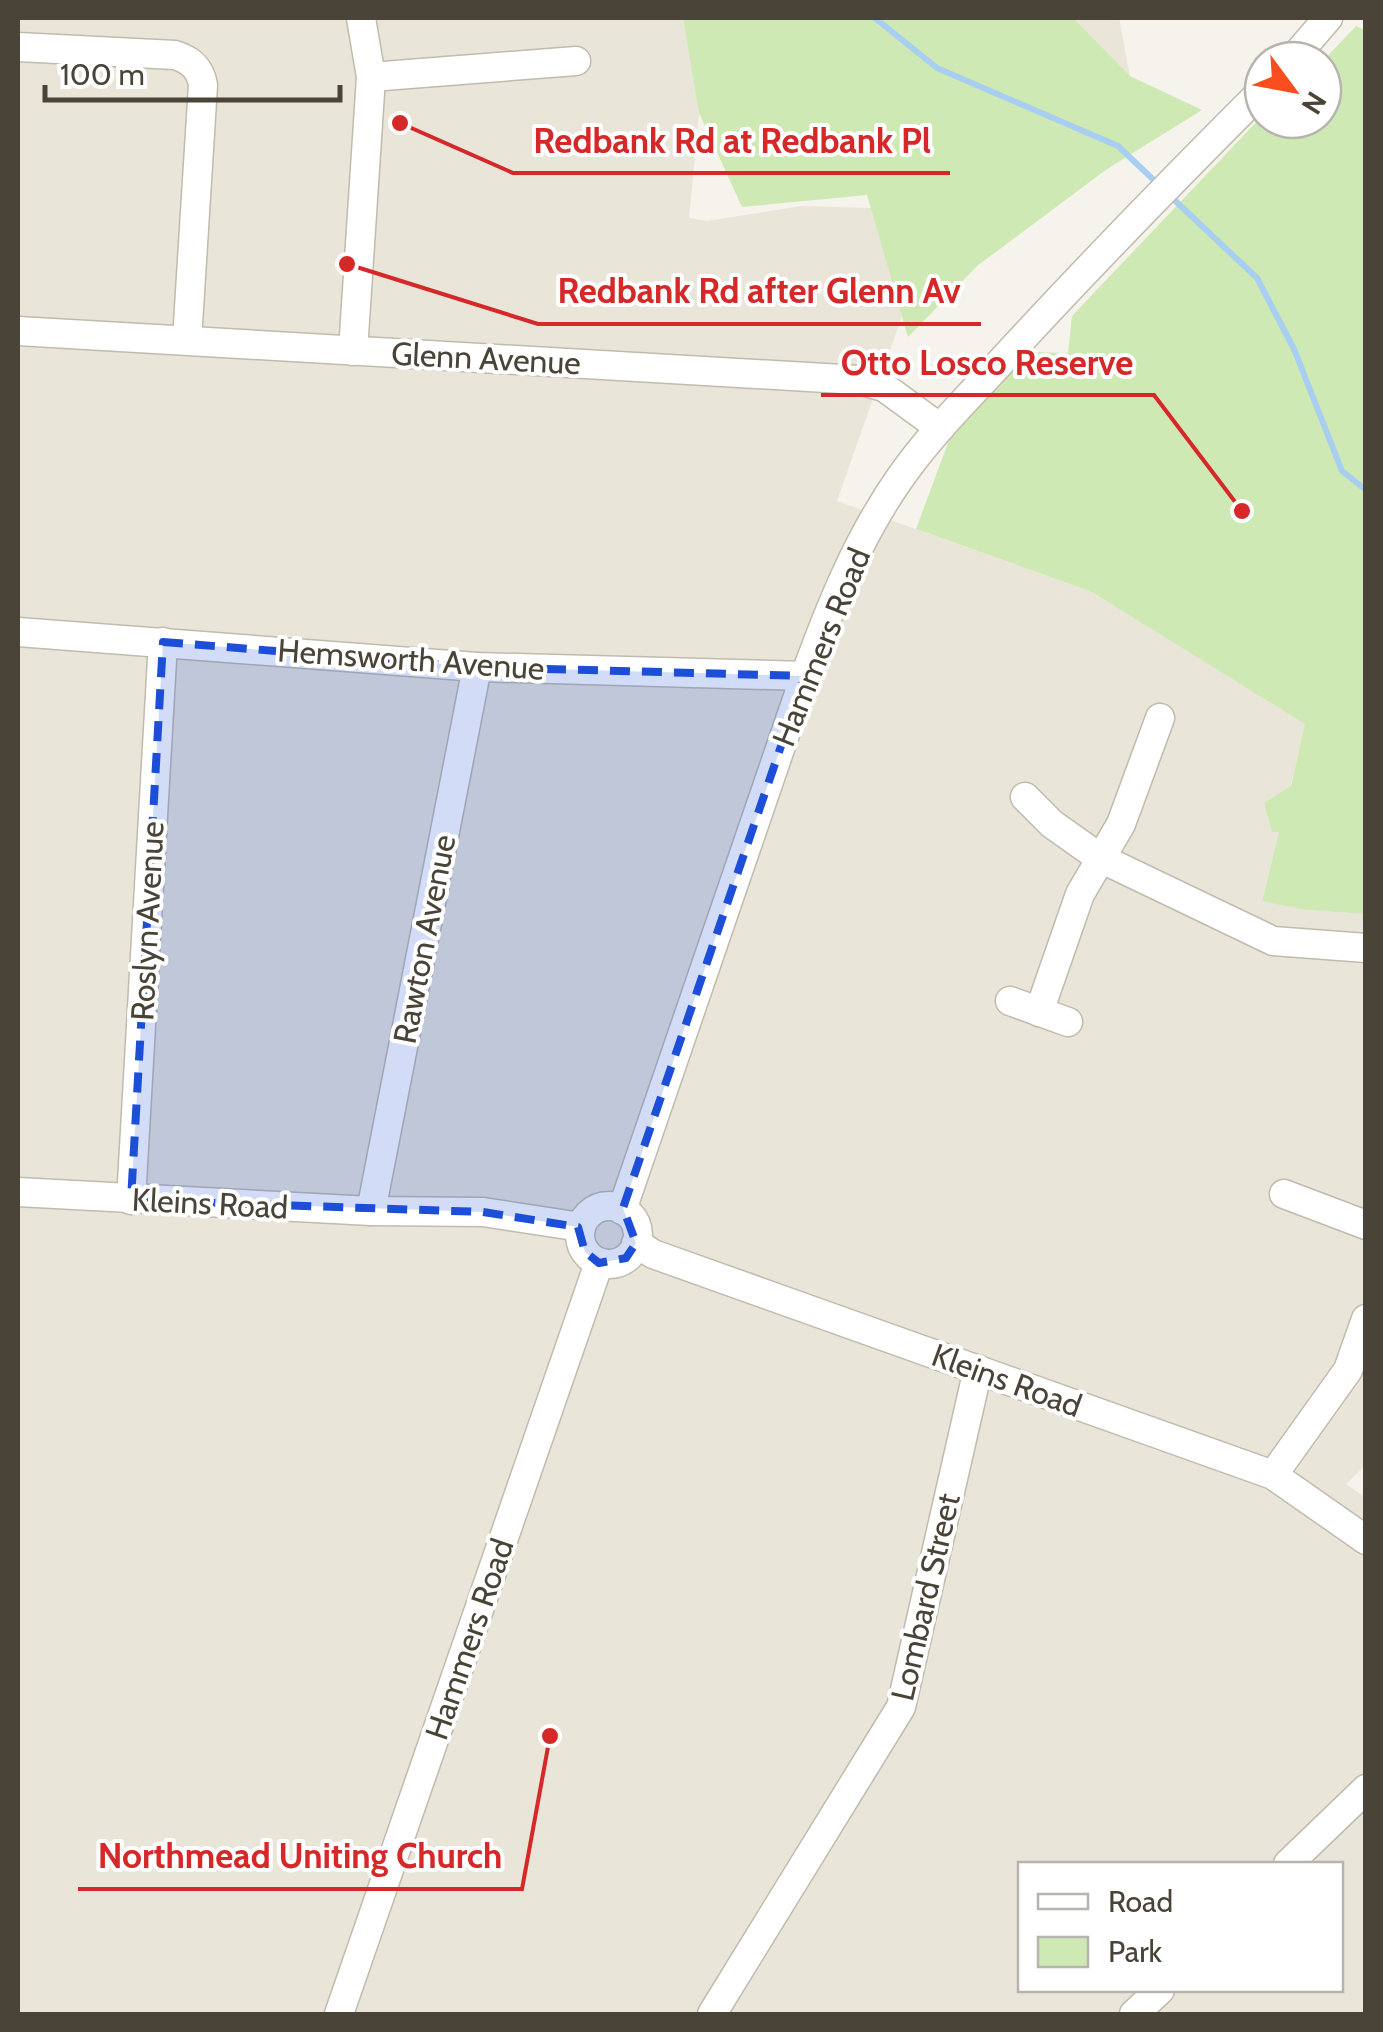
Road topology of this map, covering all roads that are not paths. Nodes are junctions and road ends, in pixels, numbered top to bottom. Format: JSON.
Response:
{"nodes":[{"id":1,"x":361,"y":18,"type":"edge"},
{"id":2,"x":1328,"y":18,"type":"edge"},
{"id":3,"x":1309,"y":40,"type":"edge"},
{"id":4,"x":18,"y":46,"type":"edge"},
{"id":5,"x":576,"y":61,"type":"dead end"},
{"id":6,"x":371,"y":77,"type":"junction"},
{"id":7,"x":1243,"y":110,"type":"edge"},
{"id":8,"x":18,"y":331,"type":"edge"},
{"id":9,"x":187,"y":340,"type":"junction"},
{"id":10,"x":354,"y":350,"type":"junction"},
{"id":11,"x":940,"y":428,"type":"junction"},
{"id":12,"x":18,"y":632,"type":"edge"},
{"id":13,"x":163,"y":642,"type":"junction"},
{"id":14,"x":477,"y":667,"type":"junction"},
{"id":15,"x":804,"y":676,"type":"junction"},
{"id":16,"x":1160,"y":718,"type":"dead end"},
{"id":17,"x":1025,"y":797,"type":"dead end"},
{"id":18,"x":1100,"y":858,"type":"junction"},
{"id":19,"x":1366,"y":948,"type":"edge"},
{"id":20,"x":1010,"y":1001,"type":"dead end"},
{"id":21,"x":1039,"y":1012,"type":"junction"},
{"id":22,"x":1068,"y":1022,"type":"dead end"},
{"id":23,"x":18,"y":1192,"type":"edge"},
{"id":24,"x":1284,"y":1194,"type":"dead end"},
{"id":25,"x":131,"y":1200,"type":"junction"},
{"id":26,"x":622,"y":1210,"type":"junction"},
{"id":27,"x":372,"y":1211,"type":"junction"},
{"id":28,"x":1366,"y":1224,"type":"edge"},
{"id":29,"x":581,"y":1227,"type":"junction"},
{"id":30,"x":636,"y":1243,"type":"junction"},
{"id":31,"x":599,"y":1263,"type":"junction"},
{"id":32,"x":1366,"y":1319,"type":"edge"},
{"id":33,"x":978,"y":1369,"type":"junction"},
{"id":34,"x":1273,"y":1474,"type":"junction"},
{"id":35,"x":1366,"y":1540,"type":"edge"},
{"id":36,"x":1366,"y":1789,"type":"edge"},
{"id":37,"x":1290,"y":1862,"type":"edge"},
{"id":38,"x":1158,"y":1992,"type":"edge"},
{"id":39,"x":339,"y":2014,"type":"edge"},
{"id":40,"x":712,"y":2014,"type":"edge"},
{"id":41,"x":1134,"y":2014,"type":"edge"}],
"edges":[{"from":1,"to":6,"type":"street"},
{"from":2,"to":3,"type":"street"},
{"from":4,"to":9,"type":"street"},
{"from":5,"to":6,"type":"street"},
{"from":6,"to":10,"type":"street"},
{"from":7,"to":11,"type":"street","name":"Hammers Road"},
{"from":8,"to":9,"type":"street","name":"Glenn Avenue"},
{"from":9,"to":10,"type":"street","name":"Glenn Avenue"},
{"from":10,"to":11,"type":"street","name":"Glenn Avenue"},
{"from":11,"to":15,"type":"street","name":"Hammers Road"},
{"from":12,"to":13,"type":"street","name":"Hemsworth Avenue"},
{"from":13,"to":14,"type":"street","name":"Hemsworth Avenue"},
{"from":13,"to":25,"type":"street","name":"Roslyn Avenue"},
{"from":14,"to":15,"type":"street","name":"Hemsworth Avenue"},
{"from":14,"to":27,"type":"street","name":"Rawton Avenue"},
{"from":15,"to":26,"type":"street","name":"Hammers Road"},
{"from":16,"to":18,"type":"street"},
{"from":17,"to":18,"type":"street"},
{"from":18,"to":19,"type":"street"},
{"from":18,"to":21,"type":"street"},
{"from":20,"to":21,"type":"street"},
{"from":21,"to":22,"type":"street"},
{"from":23,"to":25,"type":"street","name":"Kleins Road"},
{"from":24,"to":28,"type":"street"},
{"from":25,"to":27,"type":"street","name":"Kleins Road"},
{"from":26,"to":29,"type":"street"},
{"from":26,"to":30,"type":"street"},
{"from":27,"to":29,"type":"street","name":"Kleins Road"},
{"from":29,"to":31,"type":"street"},
{"from":30,"to":31,"type":"street"},
{"from":30,"to":33,"type":"street","name":"Kleins Road"},
{"from":31,"to":39,"type":"street","name":"Hammers Road"},
{"from":32,"to":34,"type":"street"},
{"from":33,"to":34,"type":"street","name":"Kleins Road"},
{"from":33,"to":40,"type":"street","name":"Lombard Street"},
{"from":34,"to":35,"type":"street","name":"Kleins Road"},
{"from":36,"to":37,"type":"street"},
{"from":38,"to":41,"type":"street"}]}
